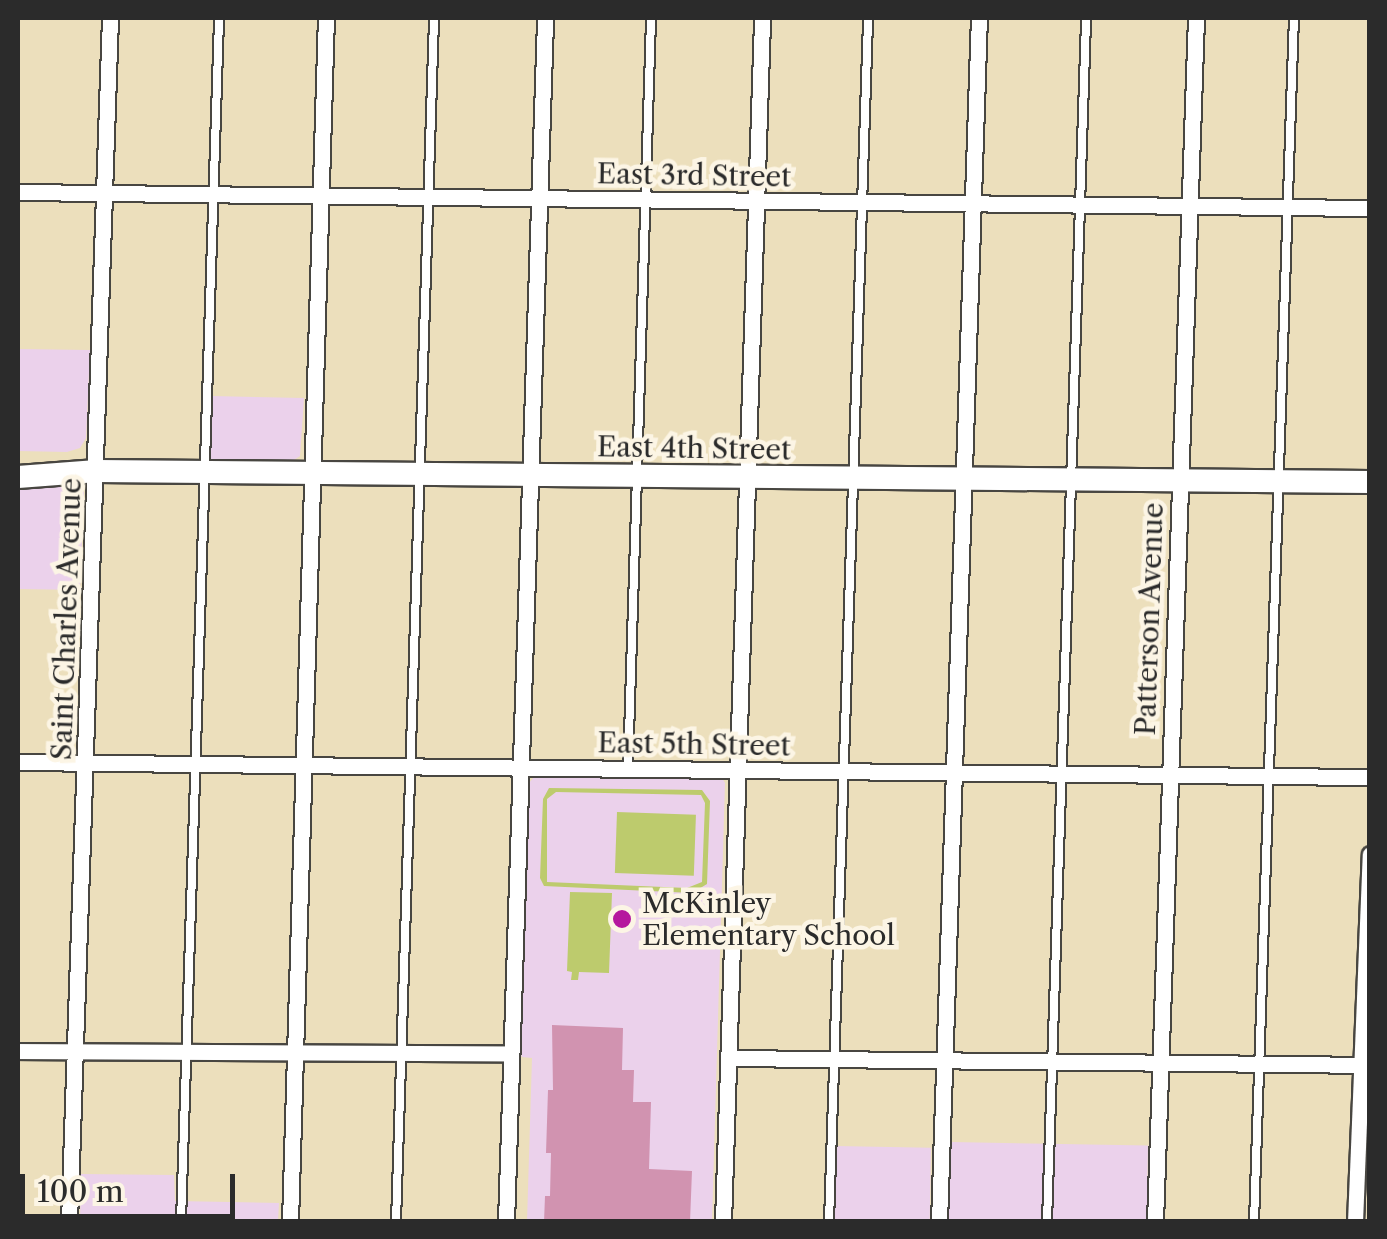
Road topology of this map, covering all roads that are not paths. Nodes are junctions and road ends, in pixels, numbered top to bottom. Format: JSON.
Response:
{"nodes":[{"id":1,"x":110,"y":18,"type":"edge"},
{"id":2,"x":219,"y":18,"type":"edge"},
{"id":3,"x":326,"y":18,"type":"edge"},
{"id":4,"x":434,"y":18,"type":"edge"},
{"id":5,"x":545,"y":18,"type":"edge"},
{"id":6,"x":651,"y":18,"type":"edge"},
{"id":7,"x":762,"y":18,"type":"edge"},
{"id":8,"x":868,"y":18,"type":"edge"},
{"id":9,"x":979,"y":18,"type":"edge"},
{"id":10,"x":1086,"y":18,"type":"edge"},
{"id":11,"x":1196,"y":18,"type":"edge"},
{"id":12,"x":1294,"y":18,"type":"edge"},
{"id":13,"x":18,"y":192,"type":"edge"},
{"id":14,"x":106,"y":194,"type":"junction"},
{"id":15,"x":212,"y":194,"type":"junction"},
{"id":16,"x":320,"y":194,"type":"junction"},
{"id":17,"x":429,"y":196,"type":"junction"},
{"id":18,"x":539,"y":198,"type":"junction"},
{"id":19,"x":646,"y":200,"type":"junction"},
{"id":20,"x":756,"y":200,"type":"junction"},
{"id":21,"x":862,"y":202,"type":"junction"},
{"id":22,"x":974,"y":203,"type":"junction"},
{"id":23,"x":1080,"y":204,"type":"junction"},
{"id":24,"x":1190,"y":206,"type":"junction"},
{"id":25,"x":1288,"y":206,"type":"junction"},
{"id":26,"x":1370,"y":208,"type":"edge"},
{"id":27,"x":97,"y":471,"type":"junction"},
{"id":28,"x":202,"y":472,"type":"junction"},
{"id":29,"x":312,"y":473,"type":"junction"},
{"id":30,"x":421,"y":475,"type":"junction"},
{"id":31,"x":529,"y":476,"type":"junction"},
{"id":32,"x":18,"y":477,"type":"edge"},
{"id":33,"x":637,"y":477,"type":"junction"},
{"id":34,"x":746,"y":478,"type":"junction"},
{"id":35,"x":853,"y":480,"type":"junction"},
{"id":36,"x":962,"y":481,"type":"junction"},
{"id":37,"x":1071,"y":482,"type":"junction"},
{"id":38,"x":1370,"y":482,"type":"edge"},
{"id":39,"x":1178,"y":483,"type":"junction"},
{"id":40,"x":1280,"y":483,"type":"junction"},
{"id":41,"x":18,"y":762,"type":"edge"},
{"id":42,"x":86,"y":762,"type":"junction"},
{"id":43,"x":194,"y":764,"type":"junction"},
{"id":44,"x":303,"y":766,"type":"junction"},
{"id":45,"x":412,"y":766,"type":"junction"},
{"id":46,"x":519,"y":767,"type":"junction"},
{"id":47,"x":628,"y":768,"type":"junction"},
{"id":48,"x":736,"y":770,"type":"junction"},
{"id":49,"x":843,"y":770,"type":"junction"},
{"id":50,"x":953,"y":771,"type":"junction"},
{"id":51,"x":1061,"y":774,"type":"junction"},
{"id":52,"x":1169,"y":775,"type":"junction"},
{"id":53,"x":1270,"y":776,"type":"junction"},
{"id":54,"x":1370,"y":777,"type":"edge"},
{"id":55,"x":1370,"y":854,"type":"edge"},
{"id":56,"x":18,"y":1051,"type":"edge"},
{"id":57,"x":76,"y":1051,"type":"junction"},
{"id":58,"x":186,"y":1051,"type":"junction"},
{"id":59,"x":294,"y":1052,"type":"junction"},
{"id":60,"x":402,"y":1053,"type":"junction"},
{"id":61,"x":510,"y":1054,"type":"junction"},
{"id":62,"x":728,"y":1058,"type":"junction"},
{"id":63,"x":834,"y":1060,"type":"junction"},
{"id":64,"x":944,"y":1061,"type":"junction"},
{"id":65,"x":1052,"y":1062,"type":"junction"},
{"id":66,"x":1160,"y":1063,"type":"junction"},
{"id":67,"x":1260,"y":1064,"type":"junction"},
{"id":68,"x":1365,"y":1065,"type":"edge"},
{"id":69,"x":69,"y":1222,"type":"edge"},
{"id":70,"x":181,"y":1222,"type":"edge"},
{"id":71,"x":290,"y":1222,"type":"edge"},
{"id":72,"x":396,"y":1222,"type":"edge"},
{"id":73,"x":506,"y":1222,"type":"edge"},
{"id":74,"x":723,"y":1222,"type":"edge"},
{"id":75,"x":829,"y":1222,"type":"edge"},
{"id":76,"x":939,"y":1222,"type":"edge"},
{"id":77,"x":1047,"y":1222,"type":"edge"},
{"id":78,"x":1155,"y":1222,"type":"edge"},
{"id":79,"x":1254,"y":1222,"type":"edge"},
{"id":80,"x":1356,"y":1222,"type":"edge"}],
"edges":[{"from":1,"to":14,"type":"street","name":"Saint Charles Avenue"},
{"from":2,"to":15,"type":"lane"},
{"from":3,"to":16,"type":"street"},
{"from":4,"to":17,"type":"lane"},
{"from":5,"to":18,"type":"street"},
{"from":6,"to":19,"type":"lane"},
{"from":7,"to":20,"type":"street"},
{"from":8,"to":21,"type":"lane"},
{"from":9,"to":22,"type":"street"},
{"from":10,"to":23,"type":"lane"},
{"from":11,"to":24,"type":"street","name":"Patterson Avenue"},
{"from":12,"to":25,"type":"lane"},
{"from":13,"to":14,"type":"street","name":"East 3rd Street"},
{"from":14,"to":15,"type":"street","name":"East 3rd Street"},
{"from":14,"to":27,"type":"street","name":"Saint Charles Avenue"},
{"from":15,"to":16,"type":"street","name":"East 3rd Street"},
{"from":15,"to":28,"type":"lane"},
{"from":16,"to":17,"type":"street","name":"East 3rd Street"},
{"from":16,"to":29,"type":"street"},
{"from":17,"to":18,"type":"street","name":"East 3rd Street"},
{"from":17,"to":30,"type":"lane"},
{"from":18,"to":19,"type":"street","name":"East 3rd Street"},
{"from":18,"to":31,"type":"street"},
{"from":19,"to":20,"type":"street","name":"East 3rd Street"},
{"from":19,"to":33,"type":"lane"},
{"from":20,"to":21,"type":"street","name":"East 3rd Street"},
{"from":20,"to":34,"type":"street"},
{"from":21,"to":22,"type":"street","name":"East 3rd Street"},
{"from":21,"to":35,"type":"lane"},
{"from":22,"to":23,"type":"street","name":"East 3rd Street"},
{"from":22,"to":36,"type":"street"},
{"from":23,"to":24,"type":"street","name":"East 3rd Street"},
{"from":23,"to":37,"type":"lane"},
{"from":24,"to":25,"type":"street","name":"East 3rd Street"},
{"from":24,"to":39,"type":"street","name":"Patterson Avenue"},
{"from":25,"to":26,"type":"street","name":"East 3rd Street"},
{"from":25,"to":40,"type":"lane"},
{"from":27,"to":28,"type":"street","name":"East 4th Street"},
{"from":27,"to":32,"type":"street","name":"East 4th Street"},
{"from":27,"to":42,"type":"street","name":"Saint Charles Avenue"},
{"from":28,"to":29,"type":"street","name":"East 4th Street"},
{"from":28,"to":43,"type":"lane"},
{"from":29,"to":30,"type":"street","name":"East 4th Street"},
{"from":29,"to":44,"type":"street"},
{"from":30,"to":31,"type":"street","name":"East 4th Street"},
{"from":30,"to":45,"type":"lane"},
{"from":31,"to":33,"type":"street","name":"East 4th Street"},
{"from":31,"to":46,"type":"street"},
{"from":33,"to":34,"type":"street","name":"East 4th Street"},
{"from":33,"to":47,"type":"lane"},
{"from":34,"to":35,"type":"street","name":"East 4th Street"},
{"from":34,"to":48,"type":"street"},
{"from":35,"to":36,"type":"street","name":"East 4th Street"},
{"from":35,"to":49,"type":"lane"},
{"from":36,"to":37,"type":"street","name":"East 4th Street"},
{"from":36,"to":50,"type":"street"},
{"from":37,"to":39,"type":"street","name":"East 4th Street"},
{"from":37,"to":51,"type":"lane"},
{"from":38,"to":40,"type":"street","name":"East 4th Street"},
{"from":39,"to":40,"type":"street","name":"East 4th Street"},
{"from":39,"to":52,"type":"street","name":"Patterson Avenue"},
{"from":40,"to":53,"type":"lane"},
{"from":41,"to":42,"type":"street","name":"East 5th Street"},
{"from":42,"to":43,"type":"street","name":"East 5th Street"},
{"from":42,"to":57,"type":"street","name":"Saint Charles Avenue"},
{"from":43,"to":44,"type":"street","name":"East 5th Street"},
{"from":43,"to":58,"type":"lane"},
{"from":44,"to":45,"type":"street","name":"East 5th Street"},
{"from":44,"to":59,"type":"street"},
{"from":45,"to":46,"type":"street","name":"East 5th Street"},
{"from":45,"to":60,"type":"lane"},
{"from":46,"to":47,"type":"street","name":"East 5th Street"},
{"from":46,"to":61,"type":"street"},
{"from":47,"to":48,"type":"street","name":"East 5th Street"},
{"from":48,"to":49,"type":"street","name":"East 5th Street"},
{"from":48,"to":62,"type":"street"},
{"from":49,"to":50,"type":"street","name":"East 5th Street"},
{"from":49,"to":63,"type":"lane"},
{"from":50,"to":51,"type":"street","name":"East 5th Street"},
{"from":50,"to":64,"type":"street"},
{"from":51,"to":52,"type":"street","name":"East 5th Street"},
{"from":51,"to":65,"type":"lane"},
{"from":52,"to":53,"type":"street","name":"East 5th Street"},
{"from":52,"to":66,"type":"street","name":"Patterson Avenue"},
{"from":53,"to":54,"type":"street","name":"East 5th Street"},
{"from":53,"to":67,"type":"lane"},
{"from":55,"to":68,"type":"street"},
{"from":56,"to":57,"type":"street"},
{"from":57,"to":58,"type":"street"},
{"from":57,"to":69,"type":"street","name":"Saint Charles Avenue"},
{"from":58,"to":59,"type":"street"},
{"from":58,"to":70,"type":"lane"},
{"from":59,"to":60,"type":"street"},
{"from":59,"to":71,"type":"street"},
{"from":60,"to":61,"type":"street"},
{"from":60,"to":72,"type":"lane"},
{"from":61,"to":73,"type":"street"},
{"from":62,"to":63,"type":"street"},
{"from":62,"to":74,"type":"street"},
{"from":63,"to":64,"type":"street"},
{"from":63,"to":75,"type":"lane"},
{"from":64,"to":65,"type":"street"},
{"from":64,"to":76,"type":"street"},
{"from":65,"to":66,"type":"street"},
{"from":65,"to":77,"type":"lane"},
{"from":66,"to":67,"type":"street"},
{"from":66,"to":78,"type":"street","name":"Patterson Avenue"},
{"from":67,"to":68,"type":"street"},
{"from":67,"to":79,"type":"lane"},
{"from":68,"to":80,"type":"street"}]}
